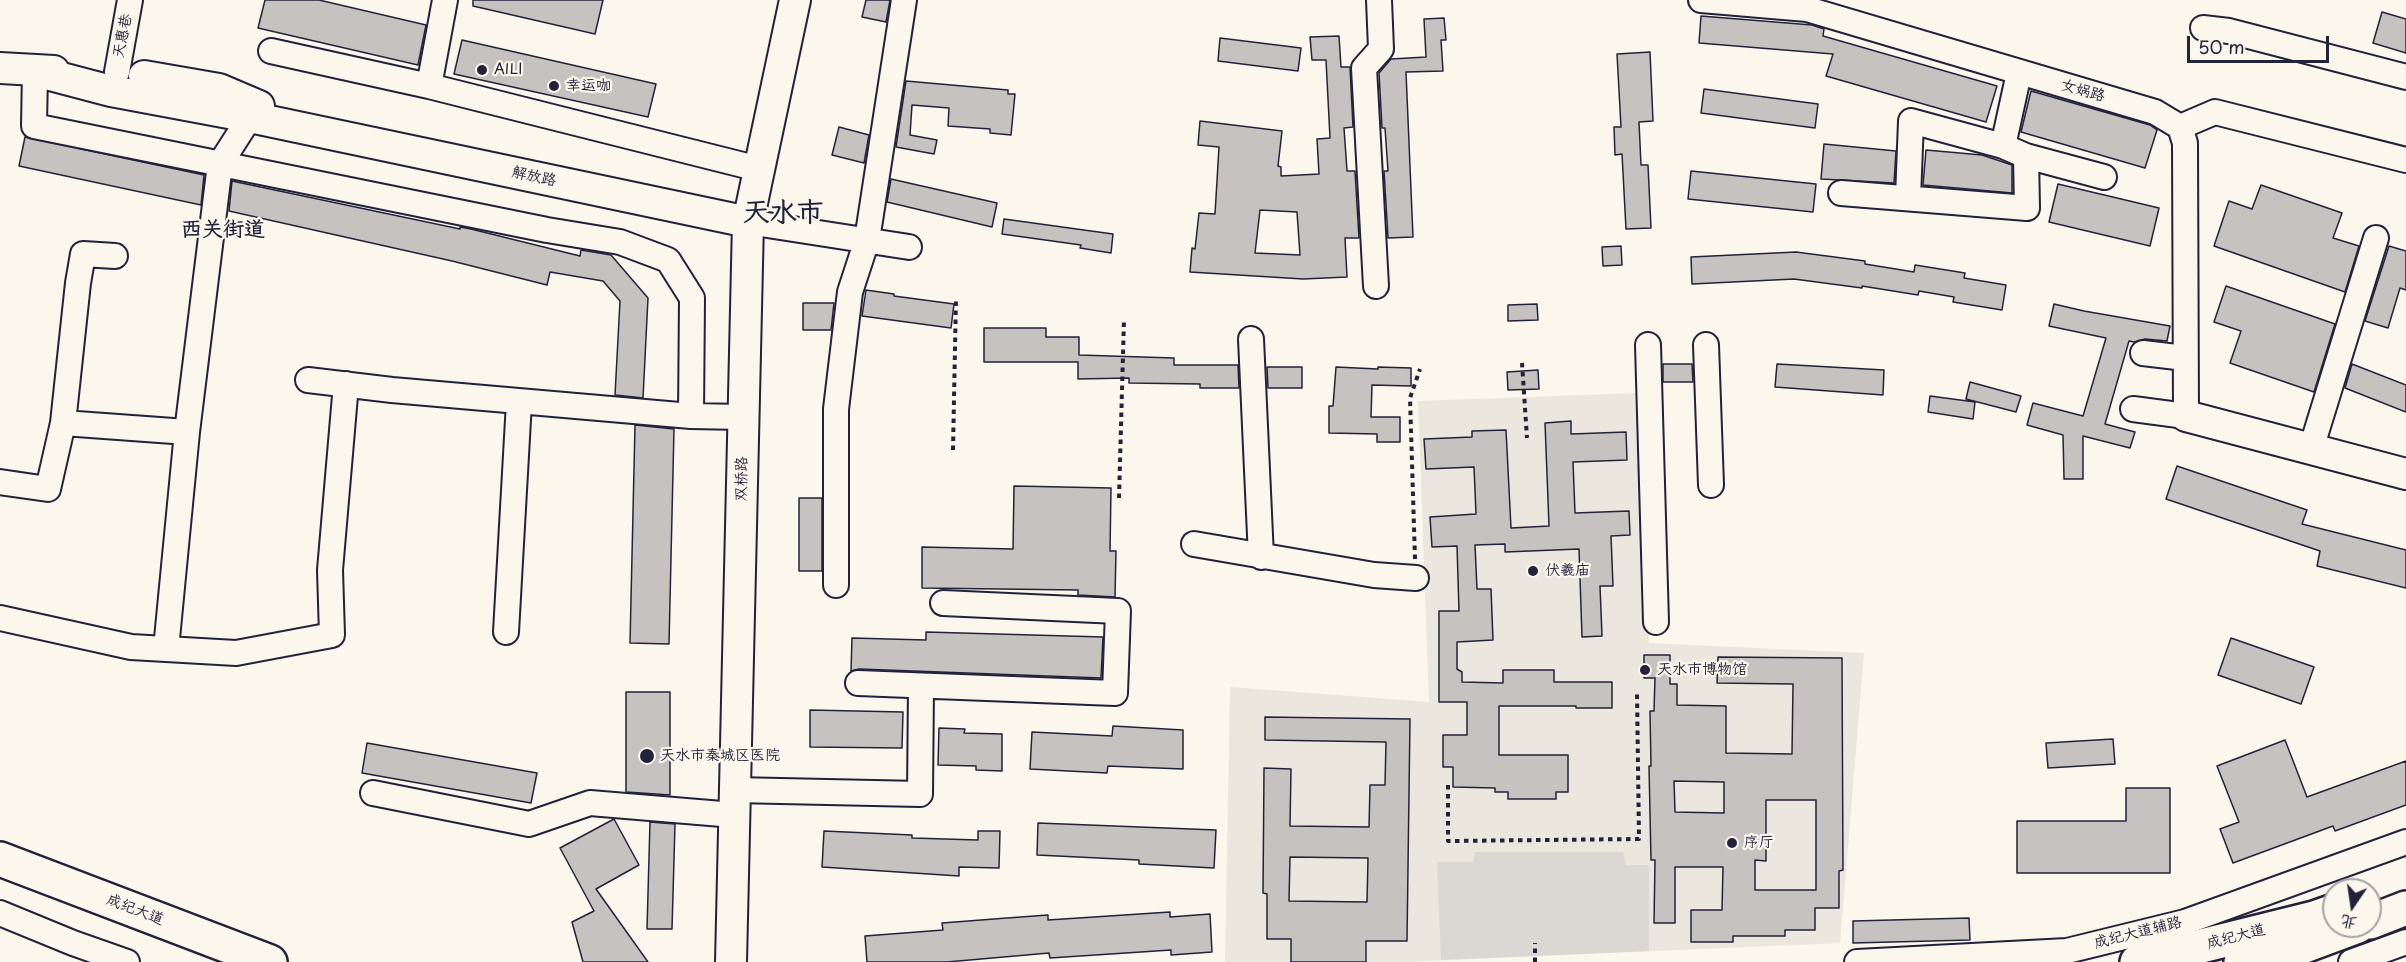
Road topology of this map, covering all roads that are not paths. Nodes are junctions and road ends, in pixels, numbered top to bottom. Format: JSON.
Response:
{"nodes":[{"id":1,"x":130,"y":0,"type":"edge"},
{"id":2,"x":445,"y":0,"type":"edge"},
{"id":3,"x":795,"y":0,"type":"edge"},
{"id":4,"x":904,"y":0,"type":"edge"},
{"id":5,"x":1379,"y":0,"type":"edge"},
{"id":6,"x":1701,"y":0,"type":"edge"},
{"id":7,"x":2203,"y":28,"type":"dead end"},
{"id":8,"x":271,"y":51,"type":"dead end"},
{"id":9,"x":0,"y":68,"type":"edge"},
{"id":10,"x":35,"y":71,"type":"junction"},
{"id":11,"x":117,"y":72,"type":"junction"},
{"id":12,"x":2019,"y":73,"type":"junction"},
{"id":13,"x":2406,"y":77,"type":"edge"},
{"id":14,"x":429,"y":86,"type":"junction"},
{"id":15,"x":250,"y":117,"type":"junction"},
{"id":16,"x":2180,"y":127,"type":"junction"},
{"id":17,"x":320,"y":131,"type":"junction"},
{"id":18,"x":2003,"y":146,"type":"junction"},
{"id":19,"x":2026,"y":156,"type":"junction"},
{"id":20,"x":2406,"y":160,"type":"edge"},
{"id":21,"x":220,"y":164,"type":"junction"},
{"id":22,"x":759,"y":169,"type":"junction"},
{"id":23,"x":2104,"y":177,"type":"dead end"},
{"id":24,"x":1841,"y":193,"type":"dead end"},
{"id":25,"x":1908,"y":198,"type":"junction"},
{"id":26,"x":748,"y":222,"type":"junction"},
{"id":27,"x":2376,"y":238,"type":"dead end"},
{"id":28,"x":867,"y":240,"type":"junction"},
{"id":29,"x":909,"y":247,"type":"dead end"},
{"id":30,"x":115,"y":256,"type":"dead end"},
{"id":31,"x":1376,"y":286,"type":"dead end"},
{"id":32,"x":1251,"y":339,"type":"dead end"},
{"id":33,"x":1648,"y":345,"type":"dead end"},
{"id":34,"x":1706,"y":345,"type":"dead end"},
{"id":35,"x":2143,"y":353,"type":"dead end"},
{"id":36,"x":2185,"y":358,"type":"junction"},
{"id":37,"x":308,"y":380,"type":"dead end"},
{"id":38,"x":346,"y":384,"type":"junction"},
{"id":39,"x":519,"y":402,"type":"junction"},
{"id":40,"x":2133,"y":409,"type":"dead end"},
{"id":41,"x":691,"y":416,"type":"junction"},
{"id":42,"x":2186,"y":416,"type":"junction"},
{"id":43,"x":743,"y":417,"type":"junction"},
{"id":44,"x":63,"y":423,"type":"junction"},
{"id":45,"x":187,"y":432,"type":"junction"},
{"id":46,"x":2311,"y":449,"type":"junction"},
{"id":47,"x":2406,"y":474,"type":"edge"},
{"id":48,"x":0,"y":482,"type":"edge"},
{"id":49,"x":1711,"y":485,"type":"dead end"},
{"id":50,"x":1194,"y":544,"type":"dead end"},
{"id":51,"x":1261,"y":557,"type":"junction"},
{"id":52,"x":1416,"y":578,"type":"road end"},
{"id":53,"x":836,"y":585,"type":"dead end"},
{"id":54,"x":943,"y":603,"type":"dead end"},
{"id":55,"x":0,"y":618,"type":"edge"},
{"id":56,"x":1656,"y":622,"type":"dead end"},
{"id":57,"x":506,"y":632,"type":"dead end"},
{"id":58,"x":166,"y":649,"type":"junction"},
{"id":59,"x":858,"y":683,"type":"dead end"},
{"id":60,"x":921,"y":686,"type":"junction"},
{"id":61,"x":373,"y":793,"type":"dead end"},
{"id":62,"x":734,"y":803,"type":"junction"},
{"id":63,"x":2406,"y":842,"type":"edge"},
{"id":64,"x":0,"y":859,"type":"edge"},
{"id":65,"x":0,"y":880,"type":"edge"},
{"id":66,"x":2406,"y":885,"type":"edge"},
{"id":67,"x":2382,"y":894,"type":"edge"},
{"id":68,"x":2406,"y":908,"type":"edge"},
{"id":69,"x":0,"y":913,"type":"edge"},
{"id":70,"x":2322,"y":915,"type":"edge"},
{"id":71,"x":2382,"y":917,"type":"edge"},
{"id":72,"x":2326,"y":938,"type":"edge"},
{"id":73,"x":2406,"y":942,"type":"edge"},
{"id":74,"x":128,"y":962,"type":"edge"},
{"id":75,"x":214,"y":962,"type":"edge"},
{"id":76,"x":270,"y":962,"type":"edge"},
{"id":77,"x":731,"y":962,"type":"edge"},
{"id":78,"x":1857,"y":962,"type":"edge"},
{"id":79,"x":2137,"y":962,"type":"edge"},
{"id":80,"x":2241,"y":962,"type":"edge"},
{"id":81,"x":2351,"y":962,"type":"edge"}],
"edges":[{"from":1,"to":11,"type":"street","name":"天惠巷"},
{"from":2,"to":14,"type":"street"},
{"from":3,"to":22,"type":"main road","name":"双桥路"},
{"from":4,"to":28,"type":"street"},
{"from":5,"to":31,"type":"street"},
{"from":6,"to":12,"type":"street","name":"女娲路"},
{"from":7,"to":13,"type":"street"},
{"from":8,"to":14,"type":"street"},
{"from":9,"to":10,"type":"main road","name":"解放路"},
{"from":10,"to":11,"type":"main road","name":"解放路"},
{"from":10,"to":15,"type":"main road","name":"解放路"},
{"from":10,"to":21,"type":"street"},
{"from":11,"to":17,"type":"main road","name":"解放路"},
{"from":12,"to":16,"type":"street","name":"女娲路"},
{"from":12,"to":18,"type":"street"},
{"from":14,"to":22,"type":"street"},
{"from":15,"to":17,"type":"main road","name":"解放路"},
{"from":15,"to":21,"type":"street"},
{"from":16,"to":20,"type":"street"},
{"from":16,"to":36,"type":"street"},
{"from":17,"to":26,"type":"main road","name":"解放路"},
{"from":18,"to":19,"type":"street"},
{"from":18,"to":25,"type":"street"},
{"from":19,"to":23,"type":"street"},
{"from":19,"to":25,"type":"street"},
{"from":21,"to":41,"type":"street"},
{"from":21,"to":45,"type":"street"},
{"from":22,"to":26,"type":"main road","name":"双桥路"},
{"from":24,"to":25,"type":"street"},
{"from":26,"to":28,"type":"street"},
{"from":26,"to":43,"type":"main road","name":"双桥路"},
{"from":27,"to":46,"type":"street"},
{"from":28,"to":29,"type":"street"},
{"from":28,"to":53,"type":"street"},
{"from":30,"to":44,"type":"street"},
{"from":32,"to":51,"type":"street"},
{"from":33,"to":56,"type":"street"},
{"from":34,"to":49,"type":"street"},
{"from":35,"to":36,"type":"street"},
{"from":36,"to":42,"type":"street"},
{"from":37,"to":38,"type":"street"},
{"from":38,"to":39,"type":"street"},
{"from":38,"to":58,"type":"street"},
{"from":39,"to":41,"type":"street"},
{"from":39,"to":57,"type":"street"},
{"from":40,"to":42,"type":"street"},
{"from":41,"to":43,"type":"street"},
{"from":42,"to":46,"type":"main road"},
{"from":43,"to":62,"type":"main road","name":"双桥路"},
{"from":44,"to":45,"type":"street"},
{"from":44,"to":48,"type":"street"},
{"from":45,"to":58,"type":"street"},
{"from":46,"to":47,"type":"main road"},
{"from":50,"to":51,"type":"street"},
{"from":51,"to":52,"type":"street"},
{"from":54,"to":60,"type":"street"},
{"from":55,"to":58,"type":"street"},
{"from":59,"to":60,"type":"street"},
{"from":60,"to":62,"type":"street"},
{"from":61,"to":62,"type":"street"},
{"from":62,"to":77,"type":"main road","name":"双桥路"},
{"from":63,"to":78,"type":"street","name":"成纪大道辅路"},
{"from":64,"to":76,"type":"highway","name":"成纪大道"},
{"from":65,"to":75,"type":"highway","name":"成纪大道"},
{"from":66,"to":67,"type":"highway"},
{"from":68,"to":71,"type":"highway"},
{"from":69,"to":74,"type":"street"},
{"from":70,"to":79,"type":"highway","name":"成纪大道"},
{"from":72,"to":80,"type":"highway","name":"成纪大道"},
{"from":73,"to":81,"type":"street"}]}
